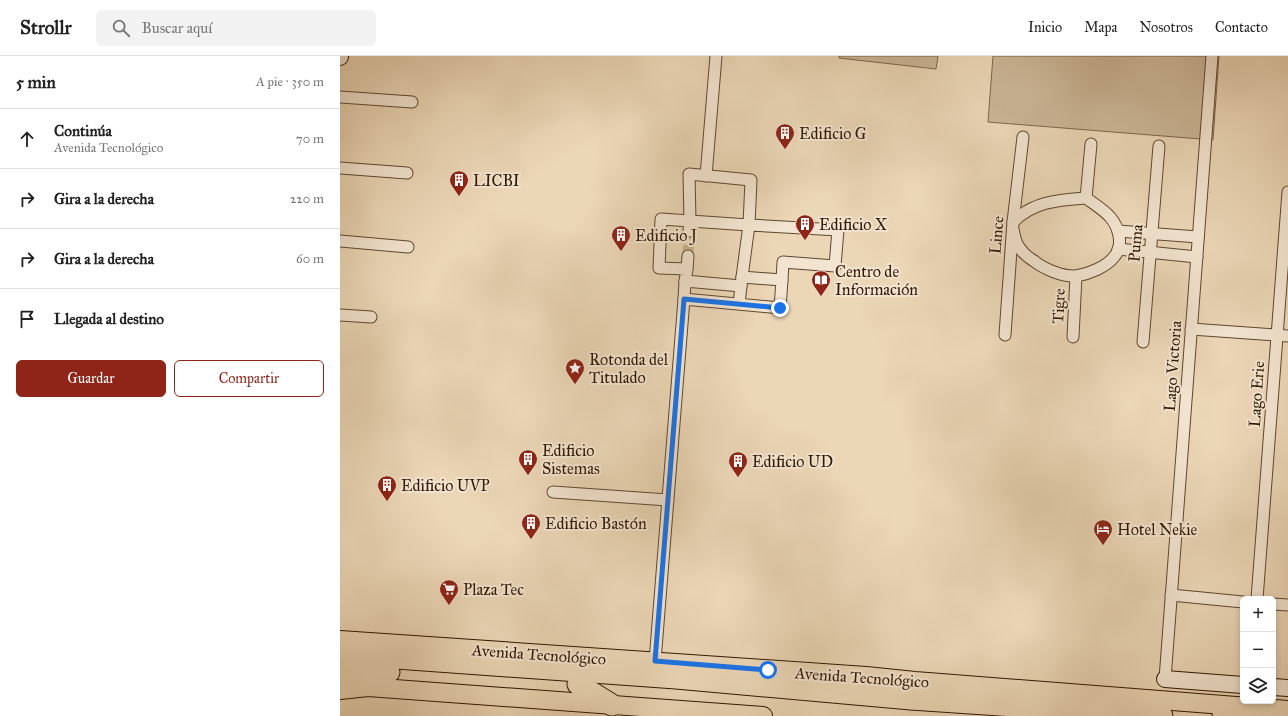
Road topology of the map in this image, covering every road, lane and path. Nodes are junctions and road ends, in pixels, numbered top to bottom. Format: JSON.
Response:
{"nodes":[{"id":1,"x":716,"y":56,"type":"edge"},
{"id":2,"x":1212,"y":56,"type":"edge"},
{"id":3,"x":340,"y":97,"type":"edge"},
{"id":4,"x":412,"y":102,"type":"dead end"},
{"id":5,"x":1023,"y":137,"type":"dead end"},
{"id":6,"x":1091,"y":144,"type":"dead end"},
{"id":7,"x":1159,"y":146,"type":"dead end"},
{"id":8,"x":340,"y":168,"type":"edge"},
{"id":9,"x":407,"y":173,"type":"dead end"},
{"id":10,"x":706,"y":176,"type":"junction"},
{"id":11,"x":1288,"y":192,"type":"edge"},
{"id":12,"x":1086,"y":198,"type":"junction"},
{"id":13,"x":1015,"y":222,"type":"junction"},
{"id":14,"x":749,"y":225,"type":"junction"},
{"id":15,"x":689,"y":226,"type":"junction"},
{"id":16,"x":1118,"y":231,"type":"junction"},
{"id":17,"x":1152,"y":234,"type":"junction"},
{"id":18,"x":1198,"y":237,"type":"junction"},
{"id":19,"x":340,"y":241,"type":"edge"},
{"id":20,"x":408,"y":247,"type":"dead end"},
{"id":21,"x":1118,"y":249,"type":"junction"},
{"id":22,"x":1150,"y":252,"type":"junction"},
{"id":23,"x":688,"y":256,"type":"tunnel mouth"},
{"id":24,"x":1197,"y":257,"type":"junction"},
{"id":25,"x":687,"y":269,"type":"junction"},
{"id":26,"x":1076,"y":276,"type":"junction"},
{"id":27,"x":782,"y":280,"type":"junction"},
{"id":28,"x":685,"y":281,"type":"junction"},
{"id":29,"x":741,"y":281,"type":"junction"},
{"id":30,"x":684,"y":299,"type":"junction"},
{"id":31,"x":739,"y":304,"type":"junction"},
{"id":32,"x":340,"y":315,"type":"edge"},
{"id":33,"x":372,"y":317,"type":"dead end"},
{"id":34,"x":1191,"y":329,"type":"junction"},
{"id":35,"x":1005,"y":335,"type":"dead end"},
{"id":36,"x":1283,"y":335,"type":"edge"},
{"id":37,"x":1073,"y":337,"type":"dead end"},
{"id":38,"x":1143,"y":342,"type":"dead end"},
{"id":39,"x":552,"y":492,"type":"dead end"},
{"id":40,"x":668,"y":500,"type":"junction"},
{"id":41,"x":1171,"y":595,"type":"junction"},
{"id":42,"x":1257,"y":596,"type":"edge"},
{"id":43,"x":1240,"y":602,"type":"edge"},
{"id":44,"x":1276,"y":604,"type":"edge"},
{"id":45,"x":1288,"y":605,"type":"edge"},
{"id":46,"x":340,"y":640,"type":"edge"},
{"id":47,"x":340,"y":654,"type":"edge"},
{"id":48,"x":655,"y":661,"type":"junction"},
{"id":49,"x":768,"y":670,"type":"junction"},
{"id":50,"x":340,"y":672,"type":"edge"},
{"id":51,"x":1164,"y":679,"type":"joint"},
{"id":52,"x":728,"y":683,"type":"junction"},
{"id":53,"x":578,"y":684,"type":"junction"},
{"id":54,"x":1240,"y":685,"type":"edge"},
{"id":55,"x":1276,"y":687,"type":"edge"},
{"id":56,"x":1288,"y":688,"type":"edge"},
{"id":57,"x":340,"y":690,"type":"edge"},
{"id":58,"x":612,"y":705,"type":"junction"},
{"id":59,"x":1244,"y":707,"type":"junction"},
{"id":60,"x":1288,"y":710,"type":"edge"},
{"id":61,"x":665,"y":712,"type":"edge"},
{"id":62,"x":763,"y":716,"type":"edge"},
{"id":63,"x":974,"y":716,"type":"edge"},
{"id":64,"x":1162,"y":716,"type":"edge"},
{"id":65,"x":1223,"y":716,"type":"edge"}],
"edges":[{"from":1,"to":10,"type":"street"},
{"from":2,"to":18,"type":"street","name":"Lago Victoria"},
{"from":3,"to":4,"type":"street"},
{"from":5,"to":13,"type":"street","name":"Lince"},
{"from":6,"to":12,"type":"street"},
{"from":7,"to":17,"type":"street","name":"Puma"},
{"from":8,"to":9,"type":"street"},
{"from":10,"to":14,"type":"street"},
{"from":10,"to":15,"type":"street"},
{"from":11,"to":36,"type":"street","name":"Lago Erie"},
{"from":12,"to":13,"type":"street"},
{"from":12,"to":16,"type":"street"},
{"from":13,"to":26,"type":"street"},
{"from":13,"to":35,"type":"street","name":"Lince"},
{"from":14,"to":15,"type":"street"},
{"from":14,"to":27,"type":"street"},
{"from":14,"to":29,"type":"street"},
{"from":15,"to":25,"type":"street"},
{"from":16,"to":17,"type":"street"},
{"from":16,"to":21,"type":"street"},
{"from":17,"to":18,"type":"street"},
{"from":17,"to":22,"type":"street","name":"Puma"},
{"from":18,"to":24,"type":"street","name":"Lago Victoria"},
{"from":19,"to":20,"type":"street"},
{"from":21,"to":22,"type":"street"},
{"from":21,"to":26,"type":"street"},
{"from":22,"to":24,"type":"street"},
{"from":22,"to":38,"type":"street","name":"Puma"},
{"from":23,"to":25,"type":"street"},
{"from":24,"to":34,"type":"street","name":"Lago Victoria"},
{"from":25,"to":28,"type":"street"},
{"from":26,"to":37,"type":"street","name":"Tigre"},
{"from":27,"to":29,"type":"street"},
{"from":27,"to":31,"type":"street"},
{"from":28,"to":29,"type":"street"},
{"from":28,"to":30,"type":"street"},
{"from":29,"to":31,"type":"street"},
{"from":30,"to":31,"type":"street"},
{"from":30,"to":40,"type":"street"},
{"from":32,"to":33,"type":"street"},
{"from":34,"to":36,"type":"street"},
{"from":34,"to":41,"type":"street","name":"Lago Victoria"},
{"from":36,"to":42,"type":"street","name":"Lago Erie"},
{"from":39,"to":40,"type":"street"},
{"from":40,"to":48,"type":"street"},
{"from":41,"to":43,"type":"street"},
{"from":41,"to":51,"type":"street","name":"Lago Victoria"},
{"from":44,"to":45,"type":"street"},
{"from":46,"to":48,"type":"main road","name":"Avenida Tecnológico"},
{"from":47,"to":52,"type":"highway","name":"Avenida Tecnológico"},
{"from":48,"to":49,"type":"main road","name":"Avenida Tecnológico"},
{"from":49,"to":52,"type":"highway"},
{"from":49,"to":59,"type":"main road","name":"Avenida Tecnológico"},
{"from":50,"to":53,"type":"highway","name":"Avenida Tecnológico"},
{"from":51,"to":54,"type":"street"},
{"from":52,"to":64,"type":"highway","name":"Avenida Tecnológico"},
{"from":53,"to":58,"type":"highway"},
{"from":53,"to":63,"type":"highway","name":"Avenida Tecnológico"},
{"from":55,"to":56,"type":"street"},
{"from":57,"to":58,"type":"main road"},
{"from":58,"to":61,"type":"main road"},
{"from":59,"to":60,"type":"main road","name":"Avenida Tecnológico"},
{"from":59,"to":65,"type":"highway"},
{"from":61,"to":62,"type":"main road"}]}
